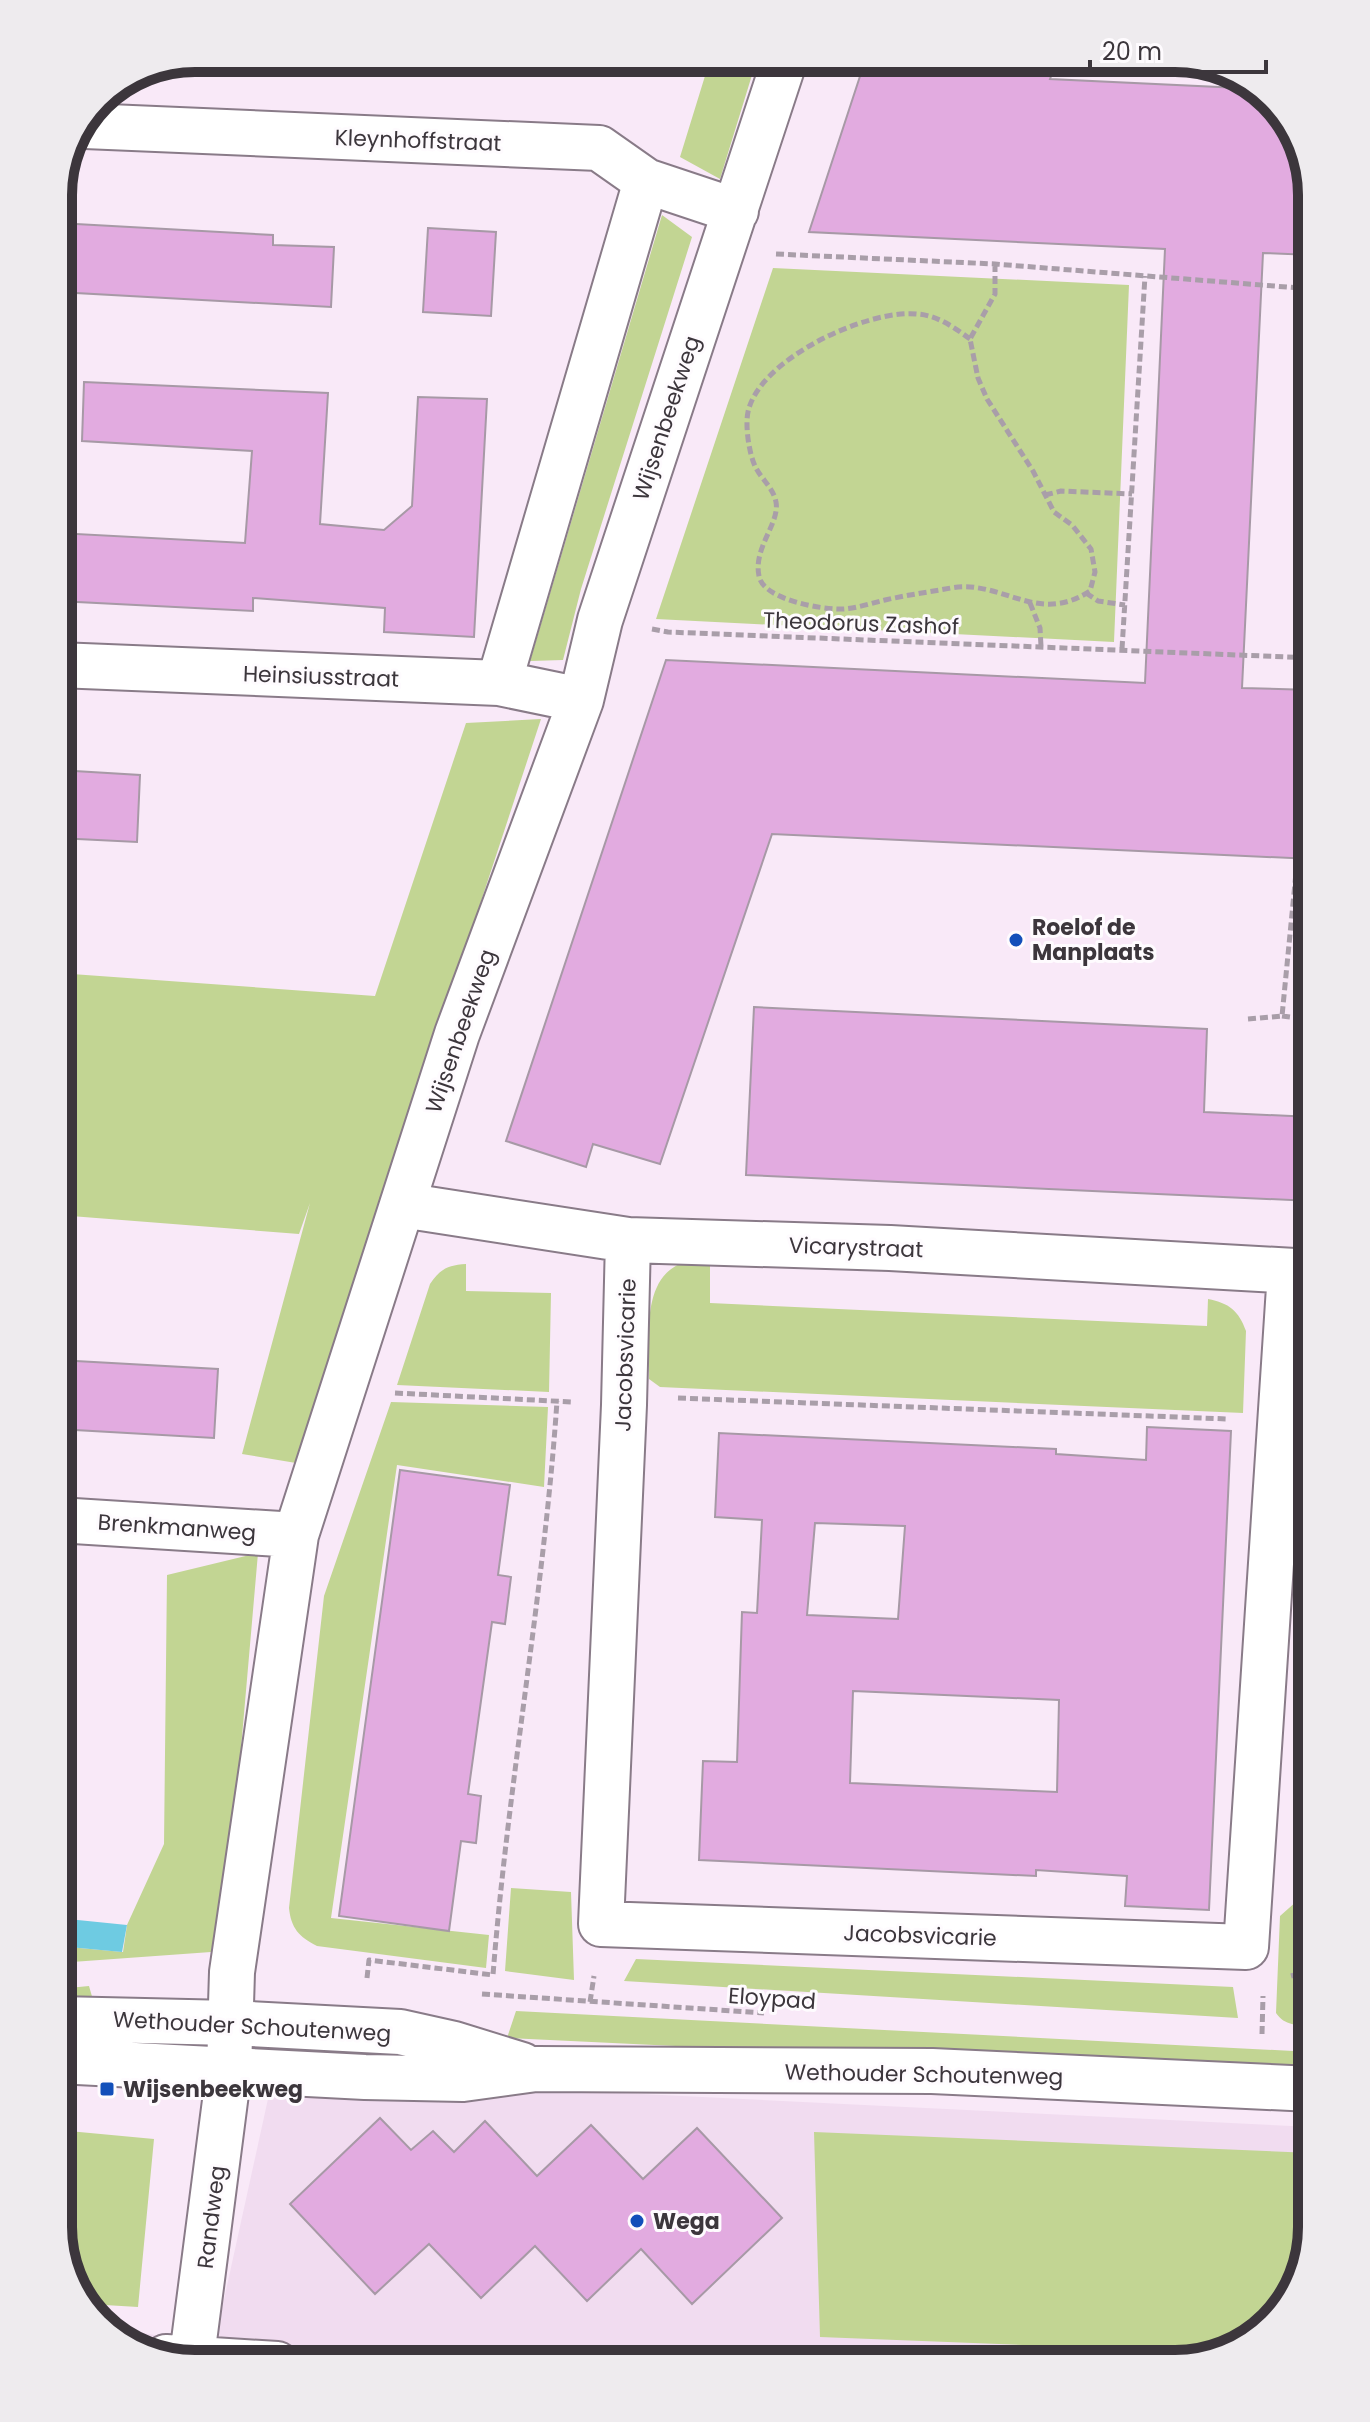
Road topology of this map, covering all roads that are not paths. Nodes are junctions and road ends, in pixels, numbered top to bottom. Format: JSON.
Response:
{"nodes":[{"id":1,"x":781,"y":72,"type":"edge"},
{"id":2,"x":93,"y":126,"type":"edge"},
{"id":3,"x":646,"y":181,"type":"junction"},
{"id":4,"x":730,"y":227,"type":"junction"},
{"id":5,"x":72,"y":666,"type":"edge"},
{"id":6,"x":499,"y":683,"type":"junction"},
{"id":7,"x":581,"y":700,"type":"junction"},
{"id":8,"x":402,"y":1205,"type":"junction"},
{"id":9,"x":628,"y":1240,"type":"junction"},
{"id":10,"x":1298,"y":1272,"type":"edge"},
{"id":11,"x":1298,"y":1294,"type":"edge"},
{"id":12,"x":72,"y":1521,"type":"edge"},
{"id":13,"x":296,"y":1535,"type":"junction"},
{"id":14,"x":72,"y":2019,"type":"edge"},
{"id":15,"x":231,"y":2023,"type":"junction"},
{"id":16,"x":72,"y":2062,"type":"edge"},
{"id":17,"x":536,"y":2069,"type":"junction"},
{"id":18,"x":229,"y":2070,"type":"junction"},
{"id":19,"x":1298,"y":2088,"type":"edge"},
{"id":20,"x":185,"y":2350,"type":"edge"}],
"edges":[{"from":1,"to":4,"type":"street","name":"Wijsenbeekweg"},
{"from":2,"to":3,"type":"street","name":"Kleynhoffstraat"},
{"from":3,"to":4,"type":"street","name":"Kleynhoffstraat"},
{"from":3,"to":6,"type":"street"},
{"from":4,"to":7,"type":"street","name":"Wijsenbeekweg"},
{"from":5,"to":6,"type":"street","name":"Heinsiusstraat"},
{"from":6,"to":7,"type":"street","name":"Heinsiusstraat"},
{"from":7,"to":8,"type":"street","name":"Wijsenbeekweg"},
{"from":8,"to":9,"type":"street","name":"Vicarystraat"},
{"from":8,"to":13,"type":"street","name":"Wijsenbeekweg"},
{"from":9,"to":10,"type":"street","name":"Vicarystraat"},
{"from":9,"to":11,"type":"street","name":"Jacobsvicarie"},
{"from":12,"to":13,"type":"street","name":"Brenkmanweg"},
{"from":13,"to":15,"type":"street","name":"Wijsenbeekweg"},
{"from":14,"to":15,"type":"street","name":"Wethouder Schoutenweg"},
{"from":15,"to":17,"type":"street","name":"Wethouder Schoutenweg"},
{"from":15,"to":18,"type":"street","name":"Randweg"},
{"from":16,"to":18,"type":"street","name":"Wethouder Schoutenweg"},
{"from":17,"to":18,"type":"street","name":"Wethouder Schoutenweg"},
{"from":17,"to":19,"type":"street","name":"Wethouder Schoutenweg"},
{"from":18,"to":20,"type":"street","name":"Randweg"}]}
